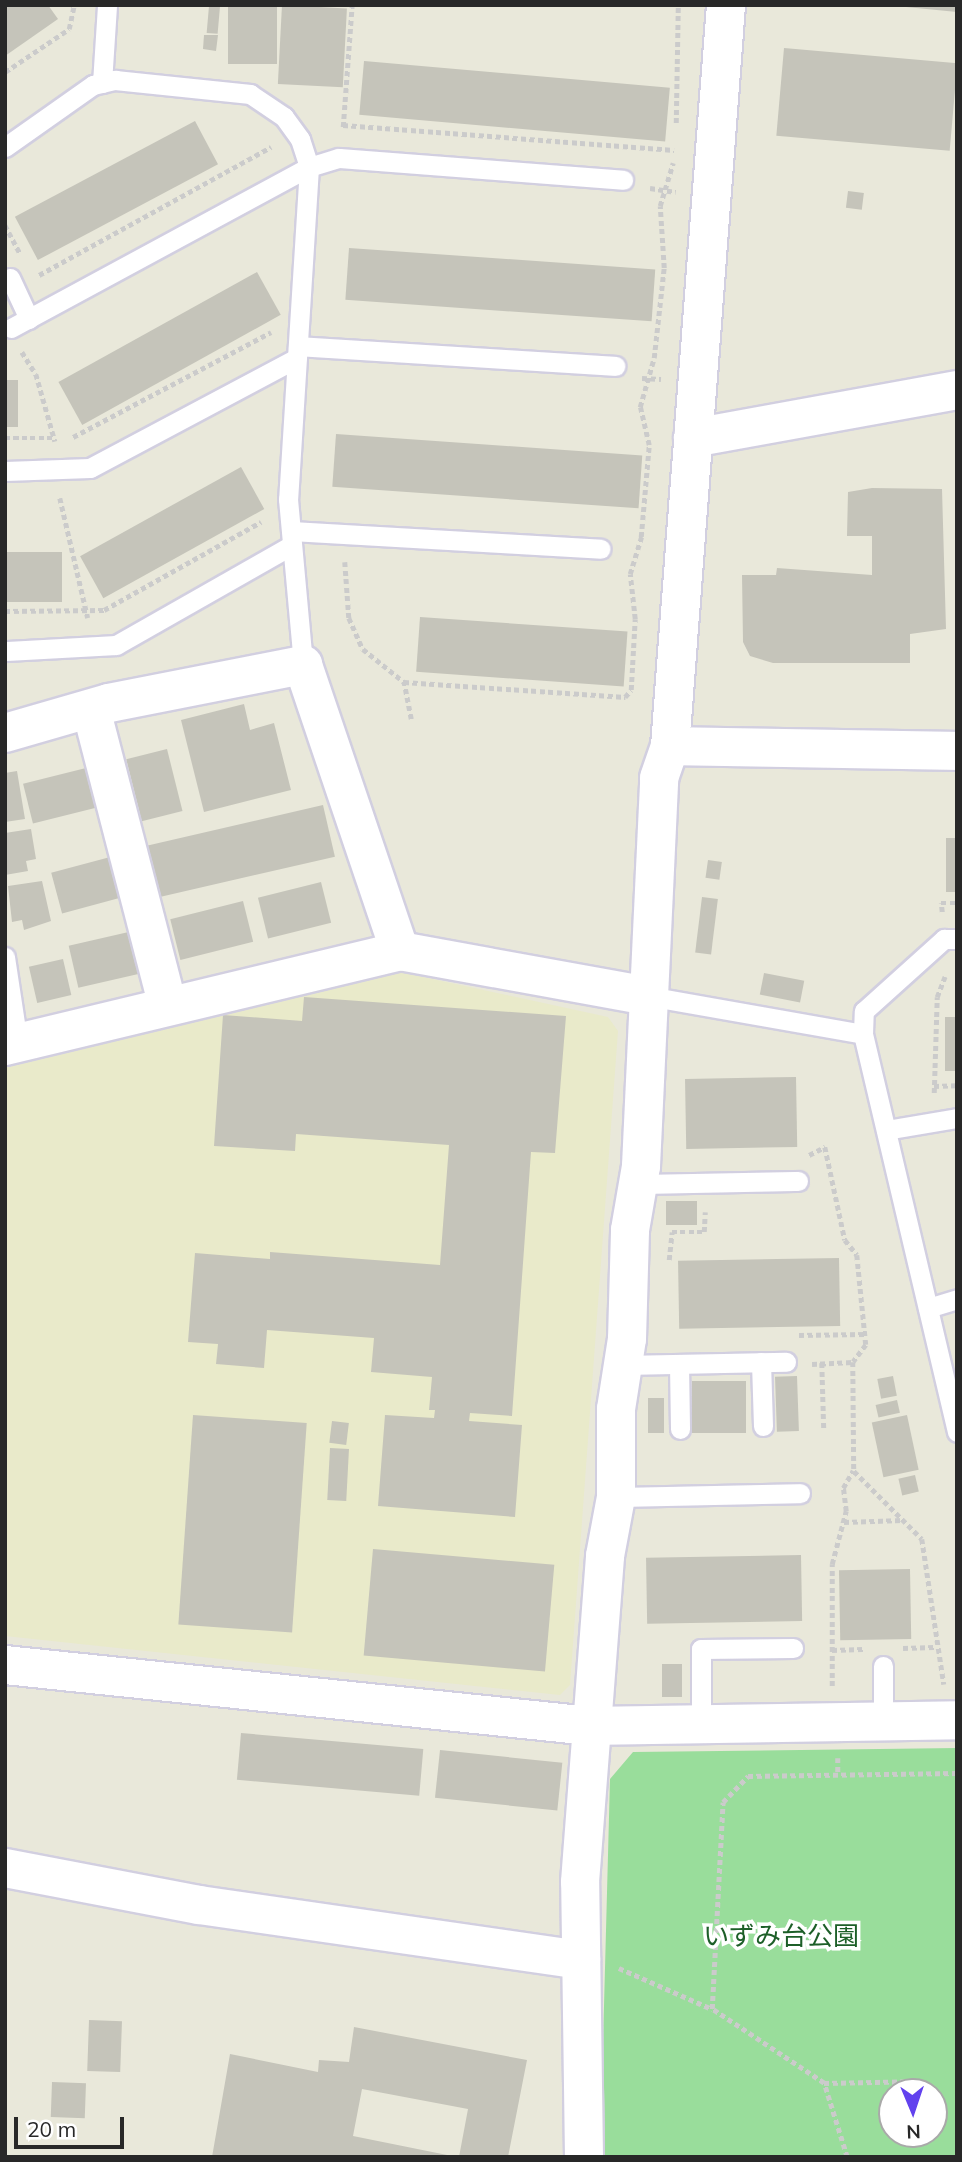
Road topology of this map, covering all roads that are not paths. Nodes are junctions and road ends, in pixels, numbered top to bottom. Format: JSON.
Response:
{"nodes":[{"id":1,"x":107,"y":5,"type":"edge"},
{"id":2,"x":726,"y":5,"type":"edge"},
{"id":3,"x":102,"y":83,"type":"junction"},
{"id":4,"x":5,"y":147,"type":"edge"},
{"id":5,"x":309,"y":167,"type":"junction"},
{"id":6,"x":623,"y":180,"type":"road end"},
{"id":7,"x":10,"y":278,"type":"dead end"},
{"id":8,"x":29,"y":319,"type":"junction"},
{"id":9,"x":11,"y":328,"type":"road end"},
{"id":10,"x":297,"y":352,"type":"junction"},
{"id":11,"x":615,"y":366,"type":"road end"},
{"id":12,"x":957,"y":390,"type":"edge"},
{"id":13,"x":693,"y":438,"type":"junction"},
{"id":14,"x":5,"y":471,"type":"edge"},
{"id":15,"x":291,"y":538,"type":"junction"},
{"id":16,"x":600,"y":549,"type":"road end"},
{"id":17,"x":5,"y":651,"type":"edge"},
{"id":18,"x":303,"y":664,"type":"junction"},
{"id":19,"x":91,"y":709,"type":"junction"},
{"id":20,"x":5,"y":733,"type":"edge"},
{"id":21,"x":670,"y":746,"type":"junction"},
{"id":22,"x":957,"y":751,"type":"edge"},
{"id":23,"x":951,"y":939,"type":"edge"},
{"id":24,"x":400,"y":951,"type":"junction"},
{"id":25,"x":5,"y":957,"type":"edge"},
{"id":26,"x":648,"y":996,"type":"junction"},
{"id":27,"x":168,"y":1006,"type":"junction"},
{"id":28,"x":863,"y":1034,"type":"junction"},
{"id":29,"x":11,"y":1044,"type":"edge"},
{"id":30,"x":957,"y":1118,"type":"edge"},
{"id":31,"x":886,"y":1130,"type":"junction"},
{"id":32,"x":799,"y":1181,"type":"dead end"},
{"id":33,"x":638,"y":1184,"type":"junction"},
{"id":34,"x":957,"y":1300,"type":"edge"},
{"id":35,"x":928,"y":1308,"type":"junction"},
{"id":36,"x":786,"y":1362,"type":"road end"},
{"id":37,"x":679,"y":1363,"type":"junction"},
{"id":38,"x":761,"y":1363,"type":"junction"},
{"id":39,"x":623,"y":1365,"type":"junction"},
{"id":40,"x":763,"y":1426,"type":"dead end"},
{"id":41,"x":680,"y":1429,"type":"dead end"},
{"id":42,"x":957,"y":1432,"type":"edge"},
{"id":43,"x":800,"y":1493,"type":"dead end"},
{"id":44,"x":616,"y":1497,"type":"junction"},
{"id":45,"x":793,"y":1648,"type":"dead end"},
{"id":46,"x":5,"y":1665,"type":"edge"},
{"id":47,"x":883,"y":1665,"type":"dead end"},
{"id":48,"x":952,"y":1721,"type":"edge"},
{"id":49,"x":883,"y":1722,"type":"junction"},
{"id":50,"x":701,"y":1724,"type":"junction"},
{"id":51,"x":590,"y":1726,"type":"junction"},
{"id":52,"x":5,"y":1868,"type":"edge"},
{"id":53,"x":599,"y":1964,"type":"junction"},
{"id":54,"x":584,"y":2157,"type":"edge"}],
"edges":[{"from":1,"to":3,"type":"lane"},
{"from":2,"to":13,"type":"street"},
{"from":3,"to":4,"type":"lane"},
{"from":3,"to":5,"type":"lane"},
{"from":5,"to":6,"type":"lane"},
{"from":5,"to":8,"type":"lane"},
{"from":5,"to":10,"type":"lane"},
{"from":7,"to":8,"type":"lane"},
{"from":8,"to":9,"type":"lane"},
{"from":10,"to":11,"type":"lane"},
{"from":10,"to":14,"type":"lane"},
{"from":10,"to":15,"type":"lane"},
{"from":12,"to":13,"type":"street"},
{"from":13,"to":21,"type":"street"},
{"from":15,"to":16,"type":"lane"},
{"from":15,"to":17,"type":"lane"},
{"from":15,"to":18,"type":"lane"},
{"from":18,"to":19,"type":"street"},
{"from":18,"to":24,"type":"street"},
{"from":19,"to":20,"type":"street"},
{"from":19,"to":27,"type":"street"},
{"from":21,"to":22,"type":"street"},
{"from":21,"to":26,"type":"street"},
{"from":23,"to":28,"type":"lane"},
{"from":24,"to":26,"type":"street"},
{"from":24,"to":27,"type":"street"},
{"from":25,"to":29,"type":"lane"},
{"from":26,"to":28,"type":"lane"},
{"from":26,"to":33,"type":"street"},
{"from":27,"to":29,"type":"street"},
{"from":28,"to":31,"type":"lane"},
{"from":30,"to":31,"type":"lane"},
{"from":31,"to":35,"type":"lane"},
{"from":32,"to":33,"type":"lane"},
{"from":33,"to":39,"type":"street"},
{"from":34,"to":35,"type":"lane"},
{"from":35,"to":42,"type":"lane"},
{"from":36,"to":38,"type":"lane"},
{"from":37,"to":38,"type":"lane"},
{"from":37,"to":39,"type":"lane"},
{"from":37,"to":41,"type":"lane"},
{"from":38,"to":40,"type":"lane"},
{"from":39,"to":44,"type":"street"},
{"from":43,"to":44,"type":"lane"},
{"from":44,"to":51,"type":"street"},
{"from":45,"to":50,"type":"lane"},
{"from":46,"to":51,"type":"street"},
{"from":47,"to":49,"type":"lane"},
{"from":48,"to":49,"type":"street"},
{"from":49,"to":50,"type":"street"},
{"from":50,"to":51,"type":"street"},
{"from":51,"to":53,"type":"street"},
{"from":52,"to":53,"type":"street"},
{"from":53,"to":54,"type":"street"}]}
